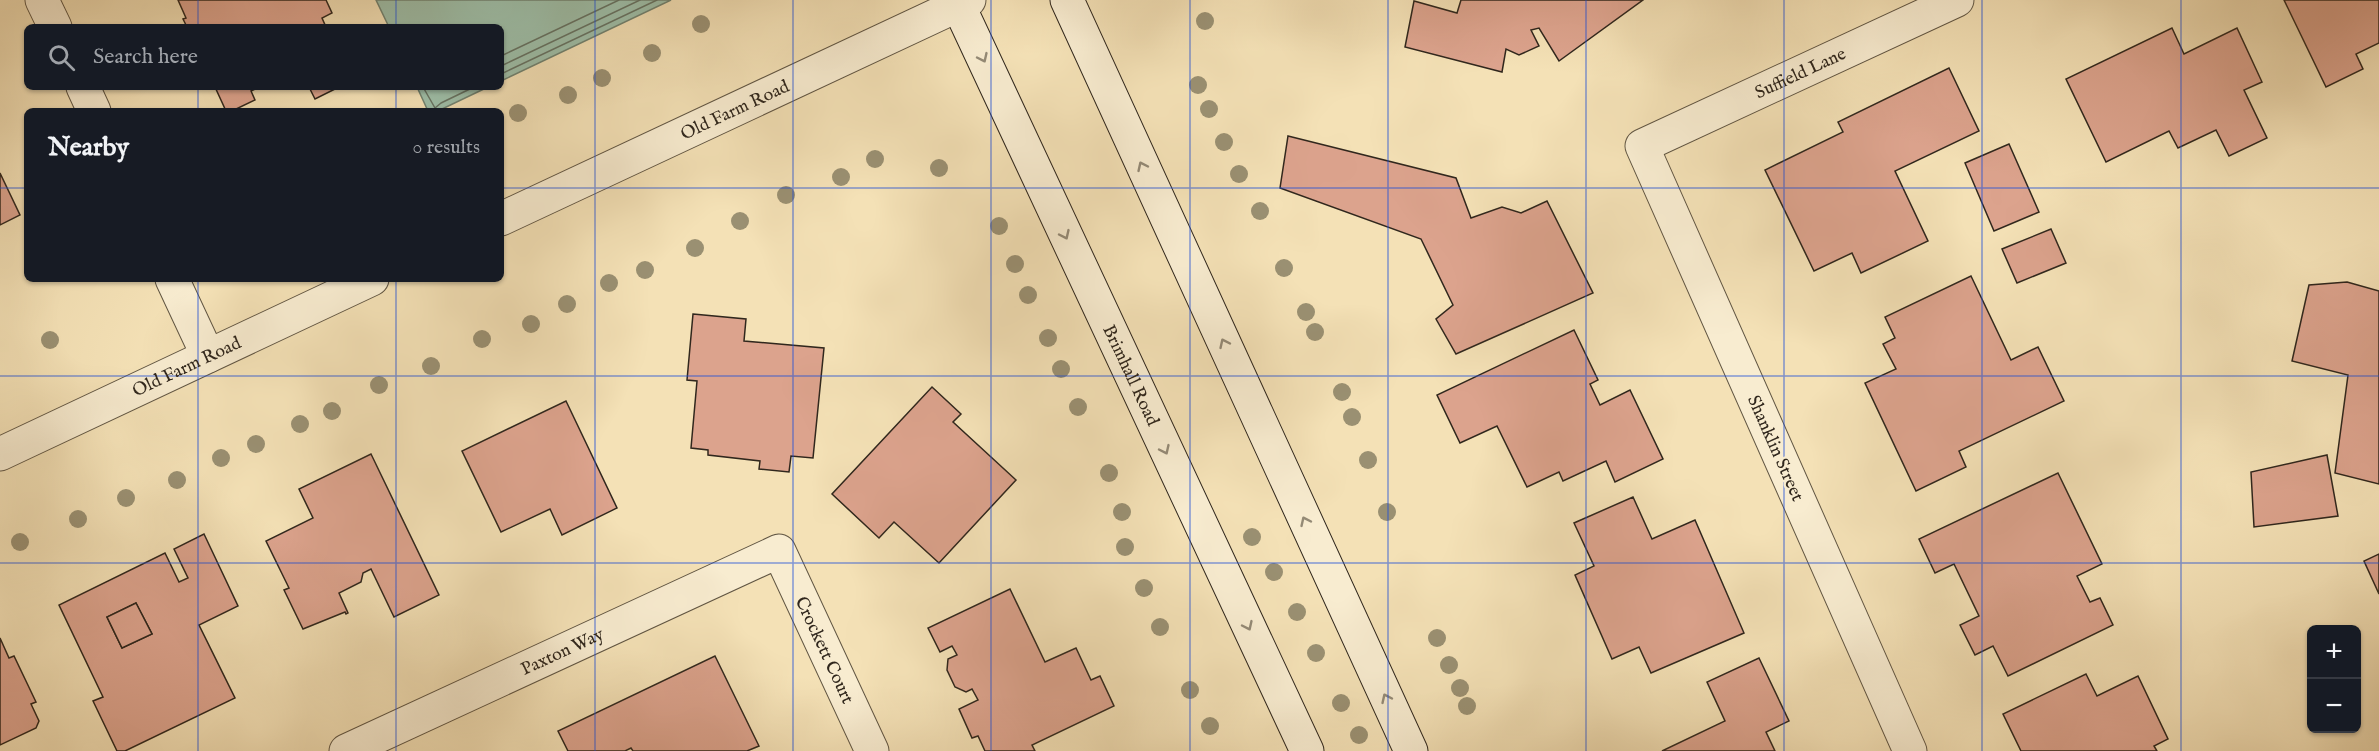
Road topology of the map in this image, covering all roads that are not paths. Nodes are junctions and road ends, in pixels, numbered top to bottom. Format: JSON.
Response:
{"nodes":[{"id":1,"x":42,"y":0,"type":"edge"},
{"id":2,"x":1066,"y":0,"type":"edge"},
{"id":3,"x":1957,"y":0,"type":"edge"},
{"id":4,"x":961,"y":2,"type":"edge"},
{"id":5,"x":54,"y":24,"type":"edge"},
{"id":6,"x":84,"y":90,"type":"edge"},
{"id":7,"x":93,"y":108,"type":"edge"},
{"id":8,"x":1642,"y":146,"type":"joint"},
{"id":9,"x":504,"y":218,"type":"edge"},
{"id":10,"x":173,"y":282,"type":"edge"},
{"id":11,"x":366,"y":282,"type":"edge"},
{"id":12,"x":208,"y":356,"type":"junction"},
{"id":13,"x":0,"y":454,"type":"edge"},
{"id":14,"x":779,"y":550,"type":"joint"},
{"id":15,"x":346,"y":751,"type":"edge"},
{"id":16,"x":872,"y":751,"type":"edge"},
{"id":17,"x":1307,"y":751,"type":"edge"},
{"id":18,"x":1411,"y":751,"type":"edge"},
{"id":19,"x":1910,"y":751,"type":"edge"}],
"edges":[{"from":1,"to":5,"type":"street"},
{"from":18,"to":2,"type":"street","one_way":true},
{"from":3,"to":8,"type":"street","name":"Suffield Lane"},
{"from":4,"to":9,"type":"street","name":"Old Farm Road"},
{"from":4,"to":17,"type":"street","name":"Brimhall Road","one_way":true},
{"from":6,"to":7,"type":"street"},
{"from":8,"to":19,"type":"street","name":"Shanklin Street"},
{"from":10,"to":12,"type":"street"},
{"from":11,"to":12,"type":"street","name":"Old Farm Road"},
{"from":12,"to":13,"type":"street","name":"Old Farm Road"},
{"from":14,"to":15,"type":"street","name":"Paxton Way"},
{"from":14,"to":16,"type":"street","name":"Crockett Court"}]}
